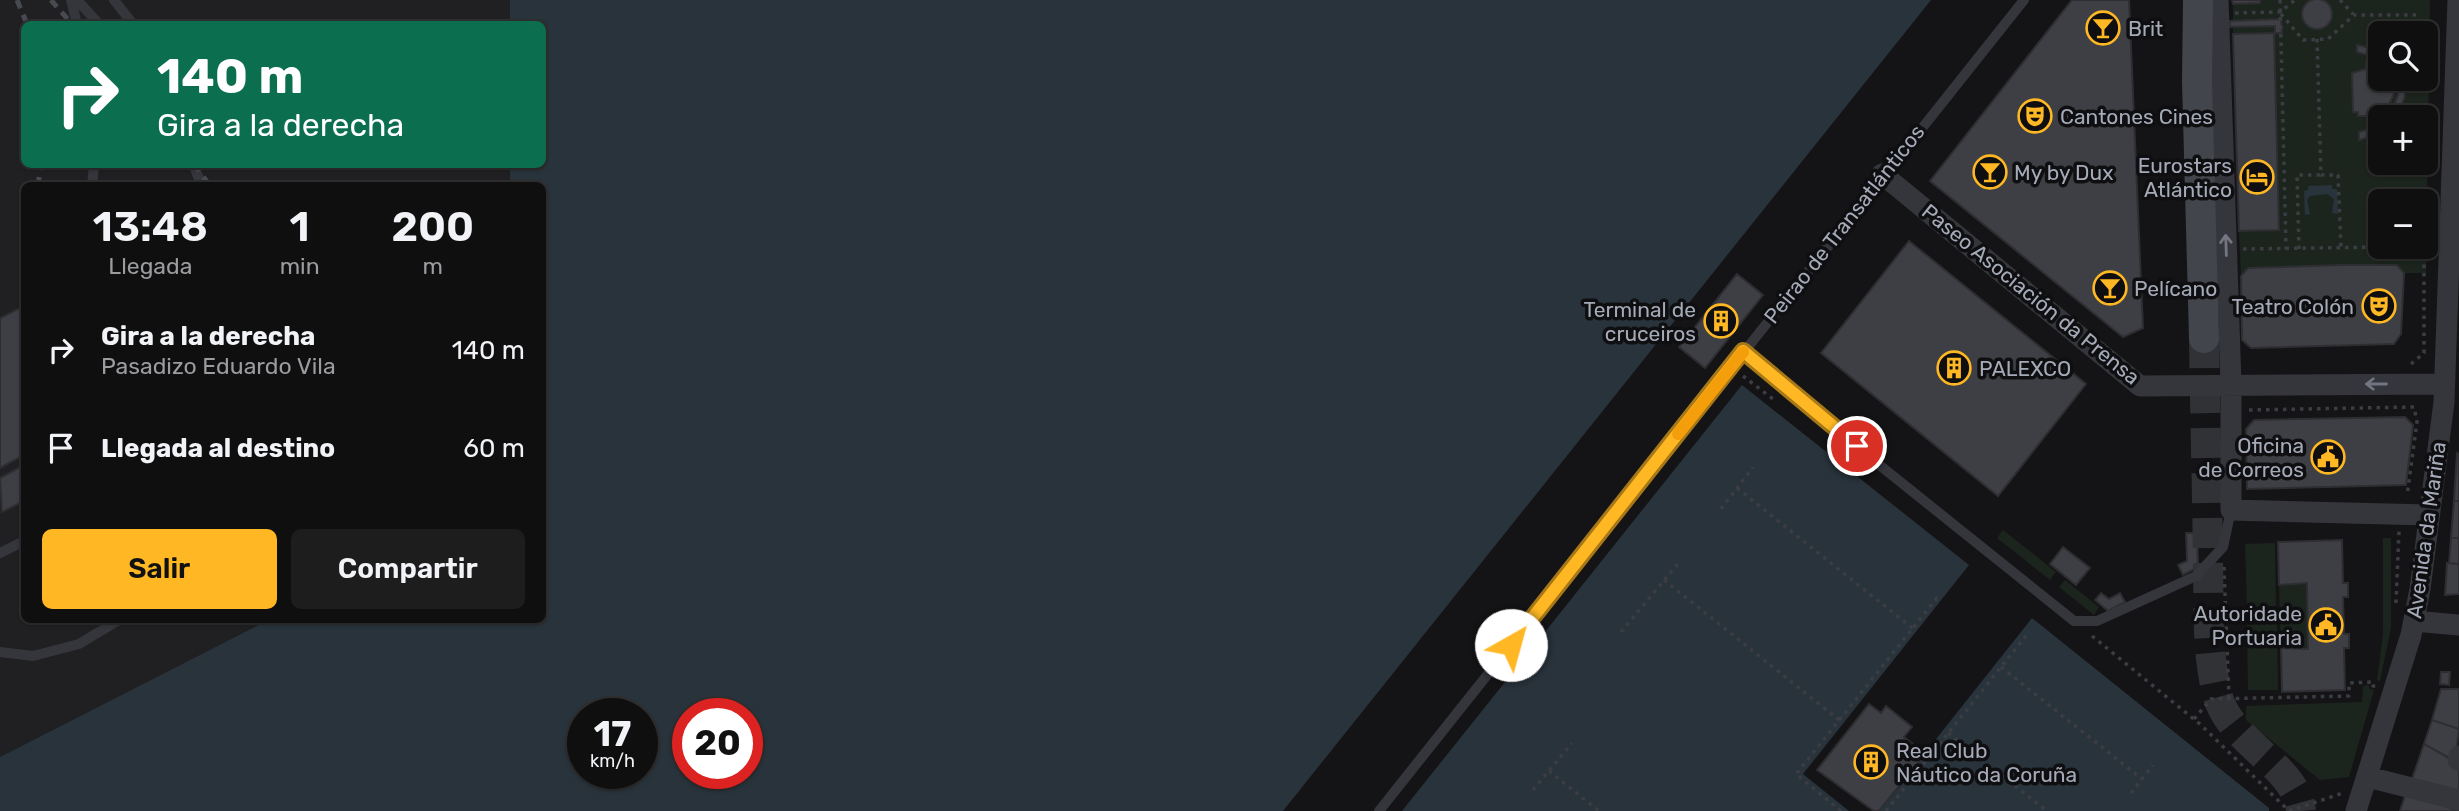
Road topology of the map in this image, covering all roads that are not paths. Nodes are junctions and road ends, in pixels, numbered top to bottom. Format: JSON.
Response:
{"nodes":[{"id":1,"x":71,"y":0,"type":"edge"},
{"id":2,"x":77,"y":0,"type":"edge"},
{"id":3,"x":114,"y":0,"type":"edge"},
{"id":4,"x":2024,"y":0,"type":"edge"},
{"id":5,"x":2198,"y":0,"type":"edge"},
{"id":6,"x":2458,"y":0,"type":"edge"},
{"id":7,"x":2223,"y":7,"type":"edge"},
{"id":8,"x":76,"y":21,"type":"edge"},
{"id":9,"x":96,"y":21,"type":"edge"},
{"id":10,"x":131,"y":21,"type":"edge"},
{"id":11,"x":1882,"y":174,"type":"junction"},
{"id":12,"x":2204,"y":338,"type":"tunnel mouth"},
{"id":13,"x":2452,"y":350,"type":"edge"},
{"id":14,"x":1743,"y":351,"type":"junction"},
{"id":15,"x":2231,"y":384,"type":"junction"},
{"id":16,"x":2444,"y":384,"type":"junction"},
{"id":17,"x":2231,"y":510,"type":"junction"},
{"id":18,"x":2429,"y":514,"type":"junction"},
{"id":19,"x":21,"y":542,"type":"edge"},
{"id":20,"x":0,"y":553,"type":"edge"},
{"id":21,"x":2414,"y":621,"type":"junction"},
{"id":22,"x":114,"y":623,"type":"edge"},
{"id":23,"x":2459,"y":625,"type":"edge"},
{"id":24,"x":0,"y":652,"type":"edge"},
{"id":25,"x":2359,"y":782,"type":"junction"},
{"id":26,"x":2459,"y":800,"type":"edge"},
{"id":27,"x":1379,"y":811,"type":"edge"},
{"id":28,"x":2356,"y":811,"type":"edge"}],
"edges":[{"from":1,"to":8,"type":"lane"},
{"from":2,"to":9,"type":"lane"},
{"from":3,"to":10,"type":"lane"},
{"from":4,"to":11,"type":"lane","name":"Peirao de Transatlánticos"},
{"from":5,"to":12,"type":"main road"},
{"from":6,"to":13,"type":"street","name":"Avenida da Mariña"},
{"from":15,"to":7,"type":"street","one_way":true},
{"from":11,"to":14,"type":"lane","name":"Peirao de Transatlánticos"},
{"from":11,"to":15,"type":"street","name":"Paseo Asociación da Prensa"},
{"from":13,"to":16,"type":"street","name":"Avenida da Mariña"},
{"from":14,"to":17,"type":"lane"},
{"from":14,"to":27,"type":"lane","name":"Peirao de Transatlánticos"},
{"from":16,"to":15,"type":"street","name":"Paseo Asociación da Prensa","one_way":true},
{"from":15,"to":17,"type":"street"},
{"from":16,"to":18,"type":"street","name":"Avenida da Mariña"},
{"from":17,"to":18,"type":"street"},
{"from":18,"to":21,"type":"street","name":"Avenida da Mariña"},
{"from":19,"to":20,"type":"lane"},
{"from":21,"to":23,"type":"street"},
{"from":21,"to":25,"type":"street","name":"Avenida da Mariña"},
{"from":22,"to":24,"type":"lane"},
{"from":25,"to":26,"type":"street"},
{"from":25,"to":28,"type":"street","name":"Avenida da Mariña"}]}
